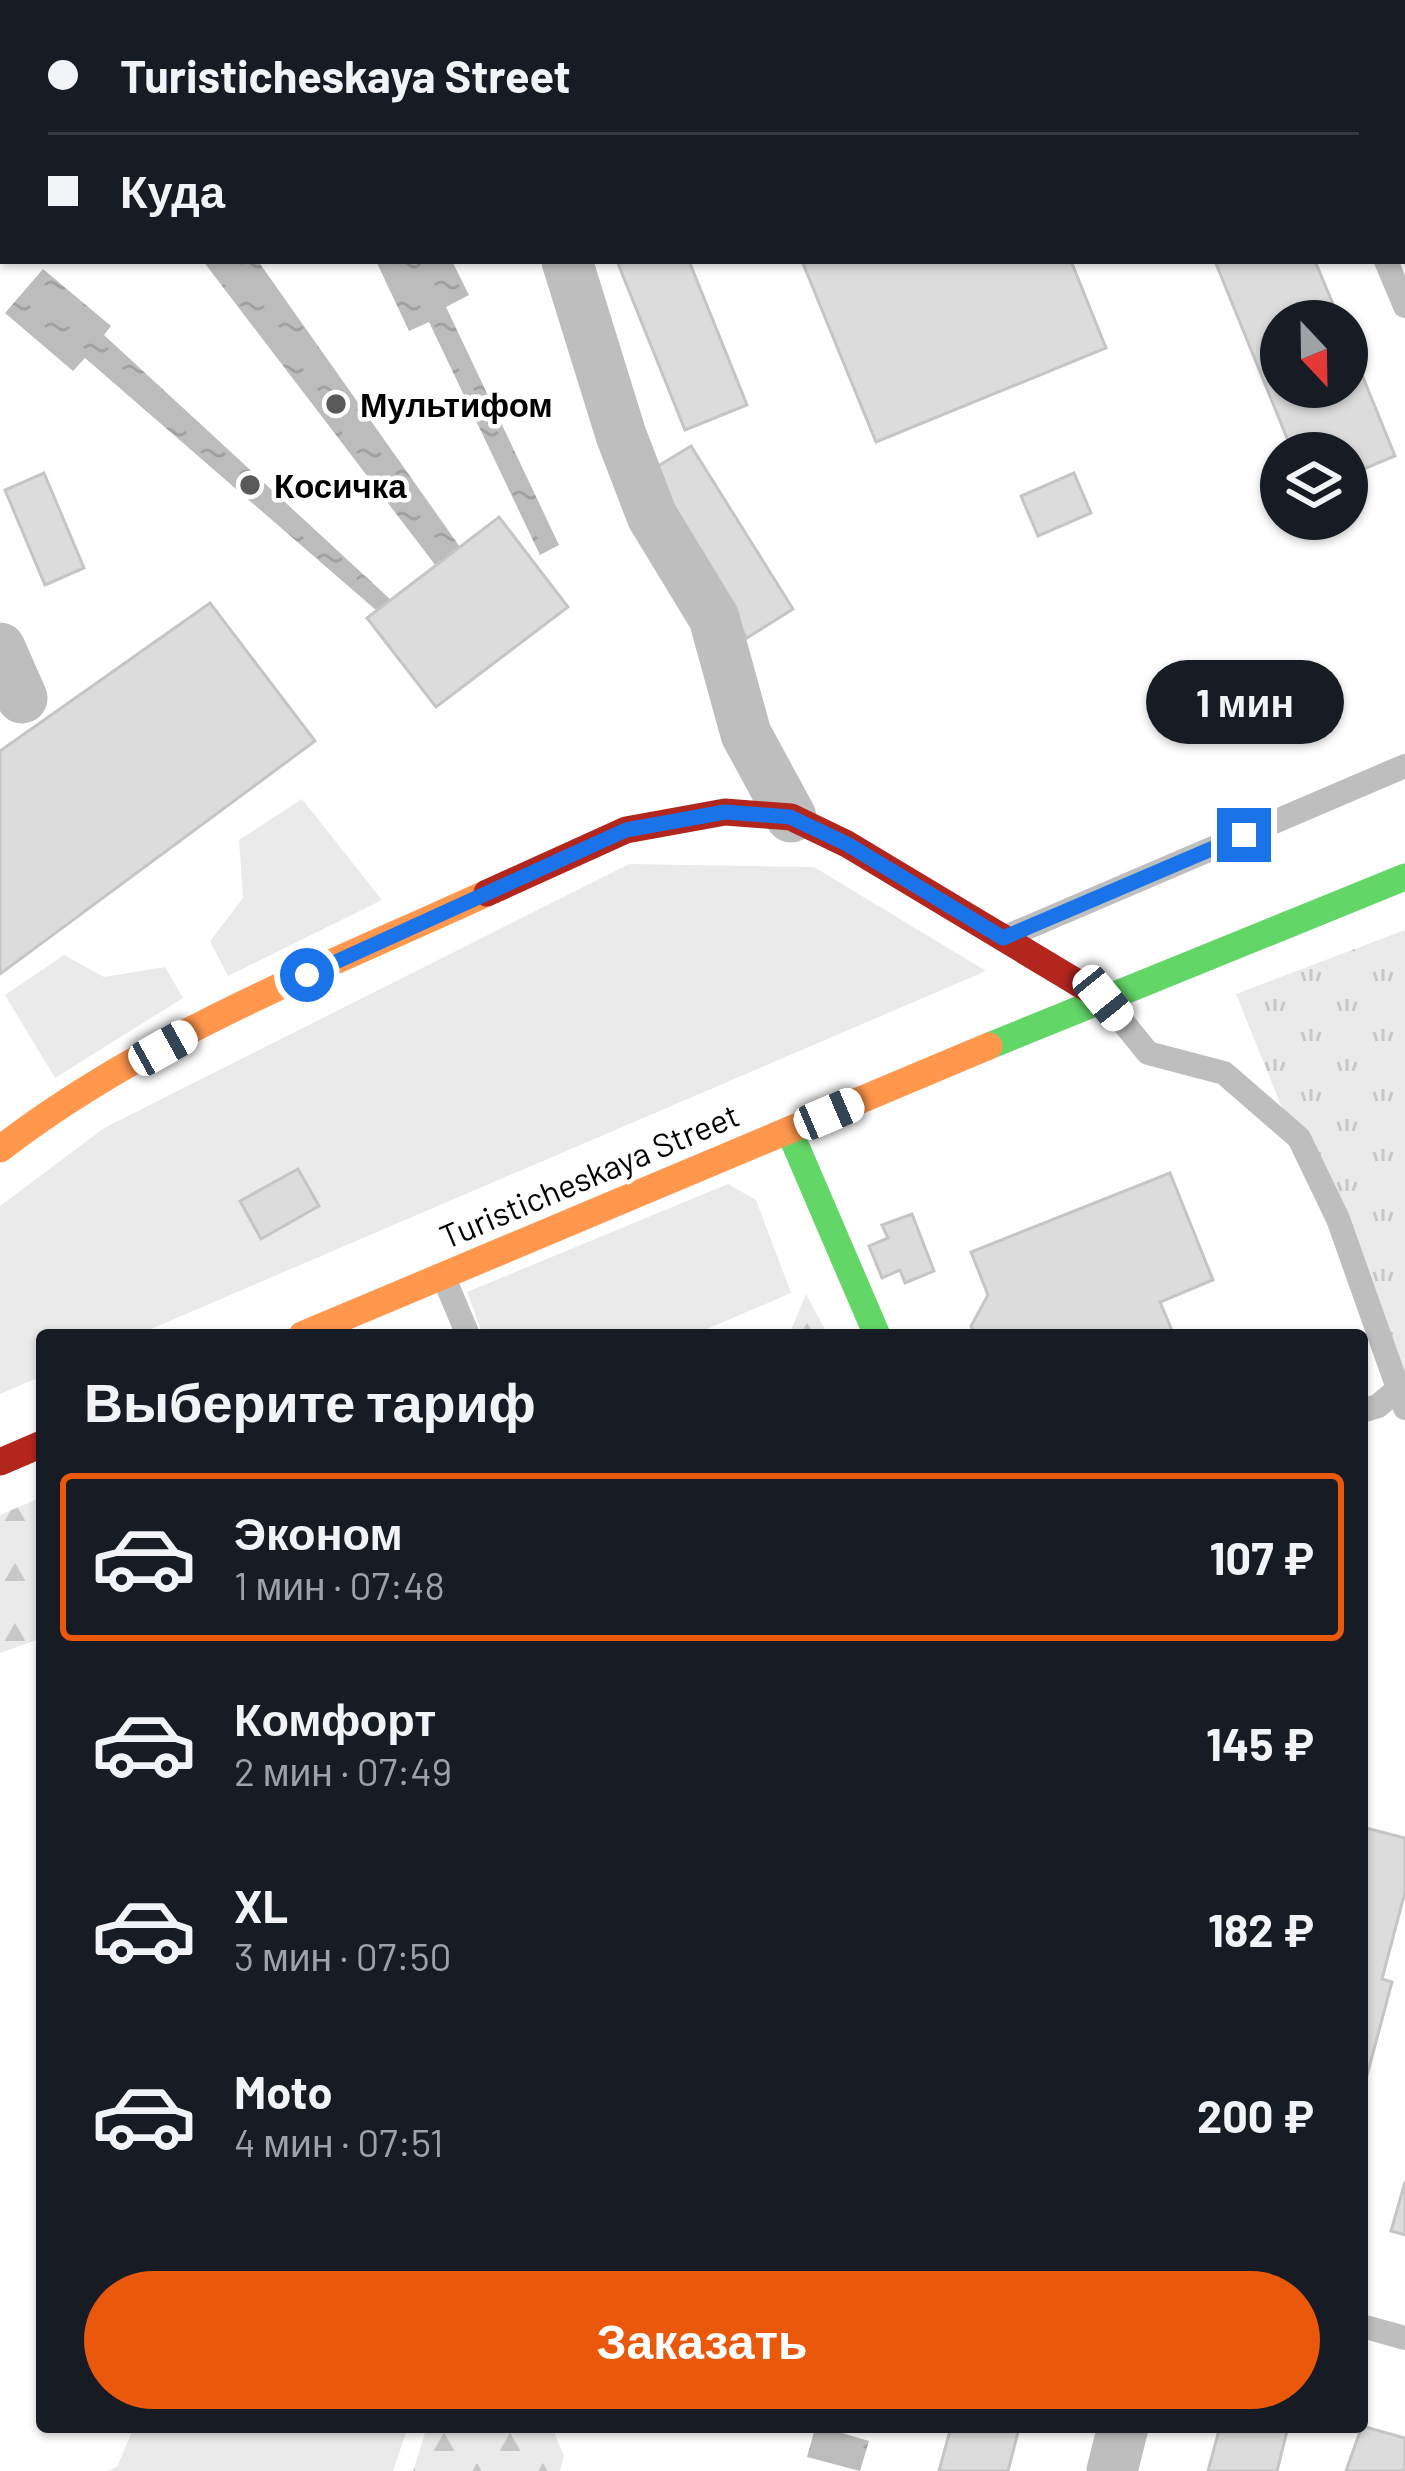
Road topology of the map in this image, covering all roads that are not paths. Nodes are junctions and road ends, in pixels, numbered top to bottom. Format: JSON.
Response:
{"nodes":[{"id":1,"x":567,"y":264,"type":"edge"},
{"id":2,"x":1387,"y":264,"type":"edge"},
{"id":3,"x":1405,"y":305,"type":"edge"},
{"id":4,"x":0,"y":648,"type":"edge"},
{"id":5,"x":22,"y":698,"type":"dead end"},
{"id":6,"x":1405,"y":766,"type":"edge"},
{"id":7,"x":790,"y":817,"type":"junction"},
{"id":8,"x":1405,"y":877,"type":"edge"},
{"id":9,"x":1003,"y":938,"type":"junction"},
{"id":10,"x":1103,"y":998,"type":"junction"},
{"id":11,"x":789,"y":1130,"type":"junction"},
{"id":12,"x":0,"y":1149,"type":"edge"},
{"id":13,"x":443,"y":1275,"type":"junction"},
{"id":14,"x":316,"y":1329,"type":"edge"},
{"id":15,"x":466,"y":1329,"type":"edge"},
{"id":16,"x":875,"y":1329,"type":"edge"},
{"id":17,"x":1402,"y":1393,"type":"edge"},
{"id":18,"x":1368,"y":1409,"type":"edge"},
{"id":19,"x":36,"y":1447,"type":"edge"},
{"id":20,"x":0,"y":1462,"type":"edge"},
{"id":21,"x":1368,"y":2328,"type":"edge"},
{"id":22,"x":1405,"y":2338,"type":"edge"},
{"id":23,"x":1122,"y":2433,"type":"edge"},
{"id":24,"x":1112,"y":2471,"type":"edge"}],
"edges":[{"from":1,"to":7,"type":"street"},
{"from":2,"to":3,"type":"lane"},
{"from":4,"to":5,"type":"street"},
{"from":6,"to":9,"type":"lane"},
{"from":7,"to":9,"type":"street"},
{"from":7,"to":12,"type":"street"},
{"from":8,"to":10,"type":"street","name":"Turisticheskaya Street"},
{"from":9,"to":10,"type":"street"},
{"from":10,"to":11,"type":"street","name":"Turisticheskaya Street"},
{"from":10,"to":17,"type":"lane"},
{"from":11,"to":13,"type":"street","name":"Turisticheskaya Street"},
{"from":11,"to":16,"type":"street"},
{"from":13,"to":14,"type":"street","name":"Turisticheskaya Street"},
{"from":13,"to":15,"type":"lane"},
{"from":17,"to":18,"type":"lane"},
{"from":19,"to":20,"type":"street"},
{"from":21,"to":22,"type":"lane"},
{"from":23,"to":24,"type":"street"}]}
